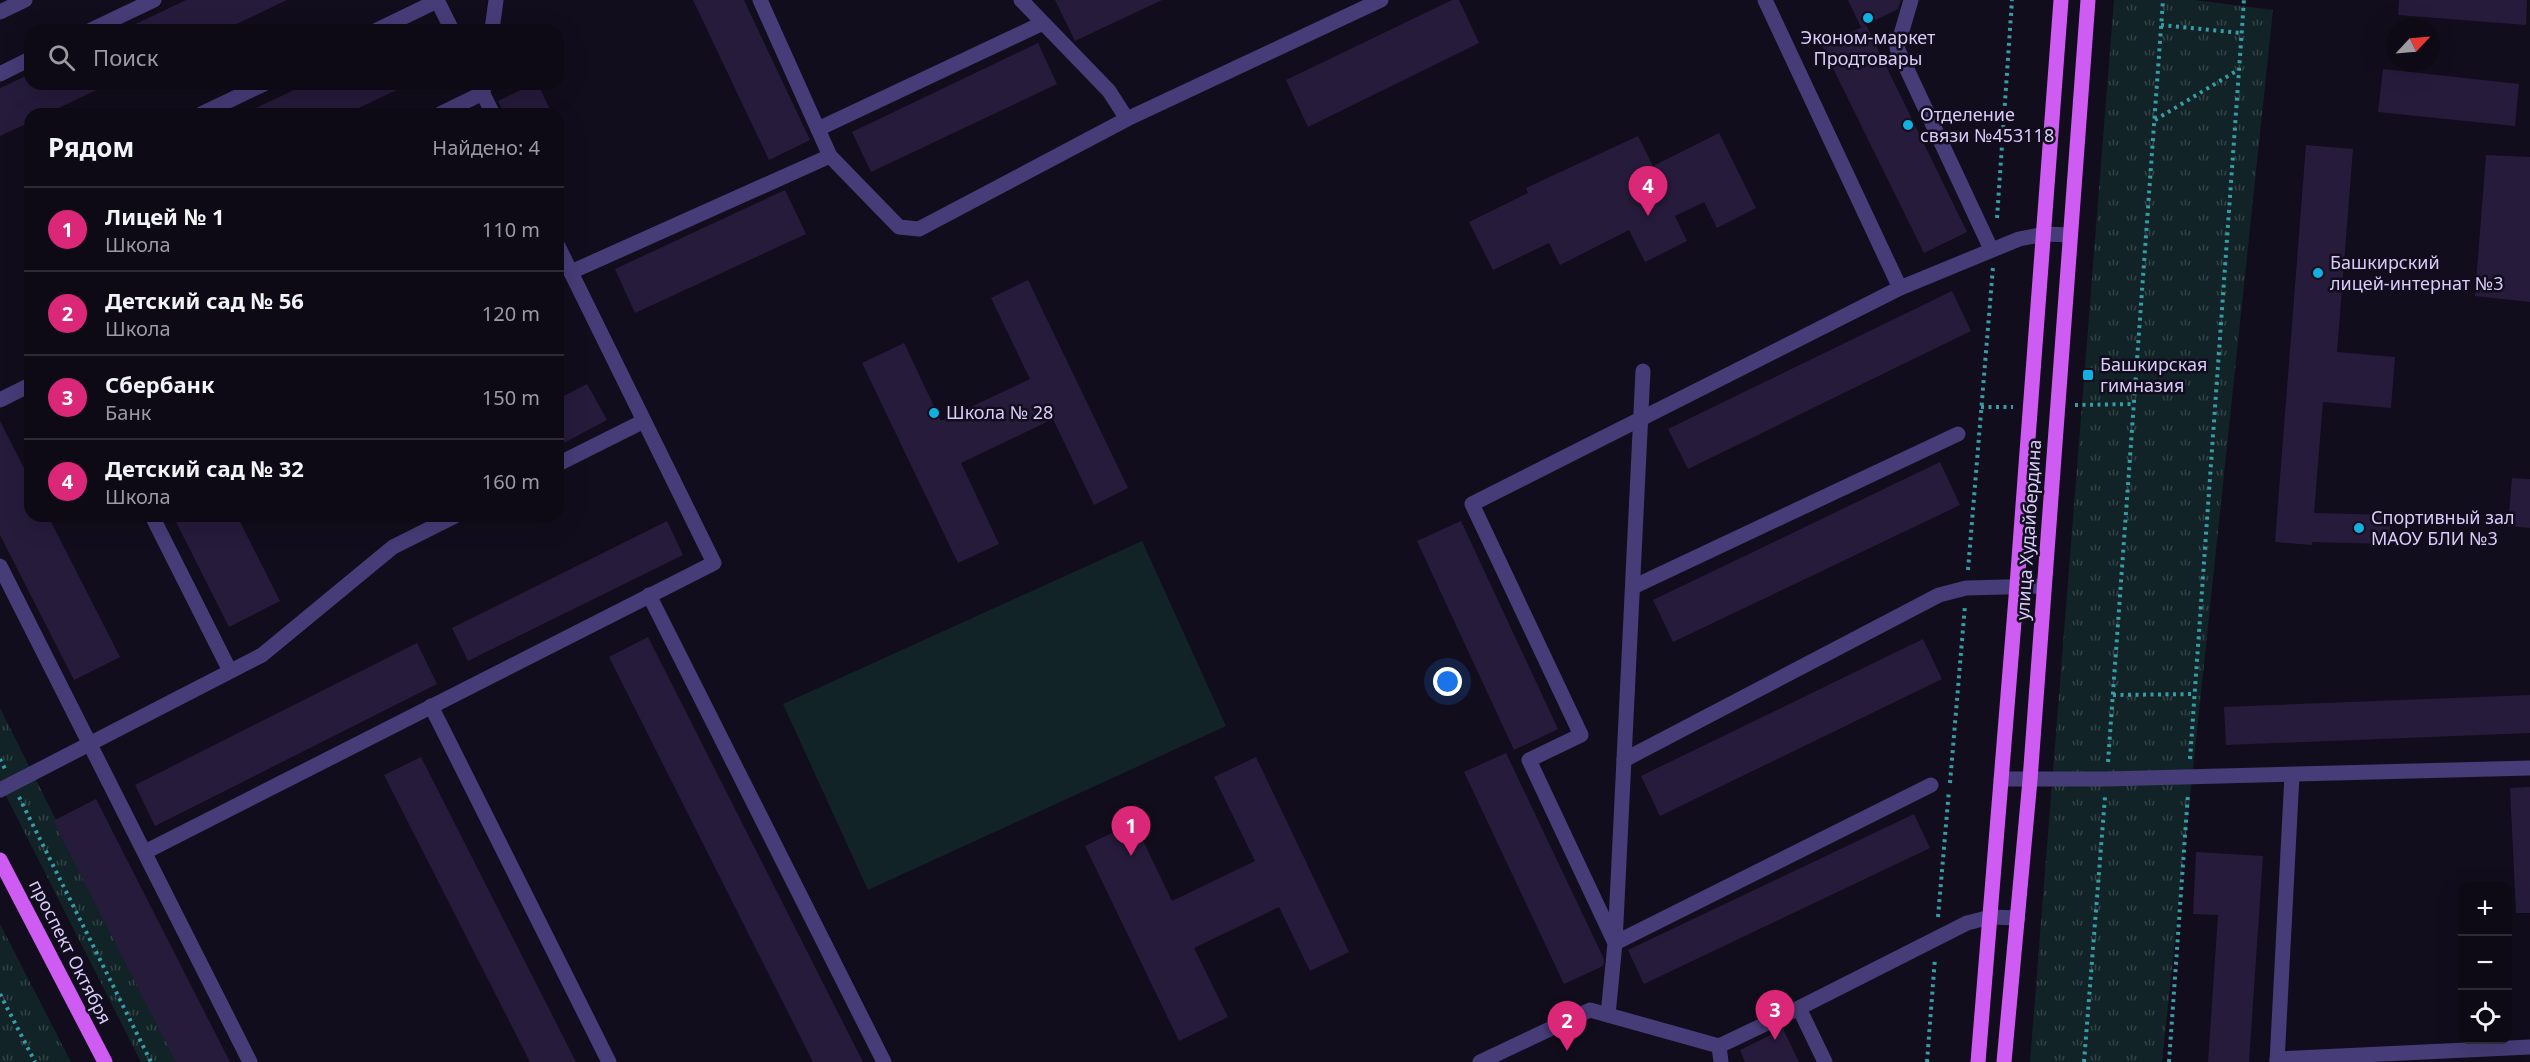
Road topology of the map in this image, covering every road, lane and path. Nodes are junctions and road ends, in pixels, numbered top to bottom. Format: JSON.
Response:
{"nodes":[{"id":1,"x":25,"y":0,"type":"edge"},
{"id":2,"x":154,"y":0,"type":"edge"},
{"id":3,"x":496,"y":0,"type":"edge"},
{"id":4,"x":760,"y":0,"type":"edge"},
{"id":5,"x":1021,"y":0,"type":"edge"},
{"id":6,"x":1381,"y":0,"type":"edge"},
{"id":7,"x":1765,"y":0,"type":"edge"},
{"id":8,"x":1911,"y":0,"type":"edge"},
{"id":9,"x":2012,"y":0,"type":"edge"},
{"id":10,"x":2061,"y":0,"type":"edge"},
{"id":11,"x":2088,"y":0,"type":"edge"},
{"id":12,"x":2163,"y":0,"type":"edge"},
{"id":13,"x":2244,"y":0,"type":"edge"},
{"id":14,"x":437,"y":1,"type":"edge"},
{"id":15,"x":0,"y":12,"type":"edge"},
{"id":16,"x":1043,"y":23,"type":"junction"},
{"id":17,"x":104,"y":24,"type":"edge"},
{"id":18,"x":389,"y":24,"type":"edge"},
{"id":19,"x":449,"y":24,"type":"edge"},
{"id":20,"x":493,"y":24,"type":"edge"},
{"id":21,"x":2161,"y":24,"type":"junction"},
{"id":22,"x":2241,"y":33,"type":"junction"},
{"id":23,"x":24,"y":62,"type":"edge"},
{"id":24,"x":2238,"y":70,"type":"junction"},
{"id":25,"x":0,"y":74,"type":"edge"},
{"id":26,"x":251,"y":90,"type":"edge"},
{"id":27,"x":477,"y":90,"type":"edge"},
{"id":28,"x":483,"y":90,"type":"edge"},
{"id":29,"x":214,"y":108,"type":"edge"},
{"id":30,"x":449,"y":108,"type":"edge"},
{"id":31,"x":491,"y":108,"type":"edge"},
{"id":32,"x":1127,"y":119,"type":"junction"},
{"id":33,"x":2154,"y":120,"type":"junction"},
{"id":34,"x":818,"y":129,"type":"junction"},
{"id":35,"x":831,"y":156,"type":"junction"},
{"id":36,"x":2044,"y":234,"type":"junction"},
{"id":37,"x":2070,"y":235,"type":"junction"},
{"id":38,"x":1993,"y":249,"type":"junction"},
{"id":39,"x":564,"y":258,"type":"edge"},
{"id":40,"x":571,"y":272,"type":"junction"},
{"id":41,"x":1900,"y":288,"type":"junction"},
{"id":42,"x":1643,"y":371,"type":"dead end"},
{"id":43,"x":24,"y":388,"type":"edge"},
{"id":44,"x":0,"y":400,"type":"edge"},
{"id":45,"x":2135,"y":404,"type":"junction"},
{"id":46,"x":2074,"y":405,"type":"dead end"},
{"id":47,"x":1982,"y":407,"type":"junction"},
{"id":48,"x":2013,"y":407,"type":"dead end"},
{"id":49,"x":1641,"y":419,"type":"junction"},
{"id":50,"x":644,"y":421,"type":"junction"},
{"id":51,"x":1958,"y":434,"type":"dead end"},
{"id":52,"x":564,"y":461,"type":"edge"},
{"id":53,"x":155,"y":522,"type":"edge"},
{"id":54,"x":443,"y":522,"type":"edge"},
{"id":55,"x":0,"y":566,"type":"edge"},
{"id":56,"x":2017,"y":585,"type":"junction"},
{"id":57,"x":2044,"y":586,"type":"junction"},
{"id":58,"x":1633,"y":587,"type":"junction"},
{"id":59,"x":1966,"y":588,"type":"junction"},
{"id":60,"x":649,"y":595,"type":"junction"},
{"id":61,"x":230,"y":671,"type":"junction"},
{"id":62,"x":2194,"y":694,"type":"junction"},
{"id":63,"x":2113,"y":695,"type":"junction"},
{"id":64,"x":431,"y":706,"type":"junction"},
{"id":65,"x":90,"y":744,"type":"junction"},
{"id":66,"x":0,"y":759,"type":"edge"},
{"id":67,"x":1624,"y":760,"type":"junction"},
{"id":68,"x":2530,"y":768,"type":"edge"},
{"id":69,"x":2292,"y":775,"type":"junction"},
{"id":70,"x":2189,"y":777,"type":"junction"},
{"id":71,"x":2001,"y":779,"type":"junction"},
{"id":72,"x":2106,"y":779,"type":"junction"},
{"id":73,"x":2030,"y":780,"type":"junction"},
{"id":74,"x":1931,"y":785,"type":"dead end"},
{"id":75,"x":6,"y":787,"type":"edge"},
{"id":76,"x":145,"y":852,"type":"junction"},
{"id":77,"x":0,"y":860,"type":"edge"},
{"id":78,"x":1990,"y":917,"type":"junction"},
{"id":79,"x":2018,"y":918,"type":"junction"},
{"id":80,"x":1936,"y":938,"type":"junction"},
{"id":81,"x":1616,"y":943,"type":"junction"},
{"id":82,"x":0,"y":994,"type":"edge"},
{"id":83,"x":1799,"y":1008,"type":"junction"},
{"id":84,"x":1608,"y":1015,"type":"junction"},
{"id":85,"x":1719,"y":1046,"type":"junction"},
{"id":86,"x":2530,"y":1047,"type":"edge"},
{"id":87,"x":2389,"y":1058,"type":"edge"},
{"id":88,"x":2277,"y":1061,"type":"edge"},
{"id":89,"x":35,"y":1062,"type":"edge"},
{"id":90,"x":105,"y":1062,"type":"edge"},
{"id":91,"x":152,"y":1062,"type":"edge"},
{"id":92,"x":250,"y":1062,"type":"edge"},
{"id":93,"x":609,"y":1062,"type":"edge"},
{"id":94,"x":884,"y":1062,"type":"edge"},
{"id":95,"x":1480,"y":1062,"type":"edge"},
{"id":96,"x":1721,"y":1062,"type":"edge"},
{"id":97,"x":1825,"y":1062,"type":"edge"},
{"id":98,"x":1927,"y":1062,"type":"edge"},
{"id":99,"x":1978,"y":1062,"type":"edge"},
{"id":100,"x":2004,"y":1062,"type":"edge"},
{"id":101,"x":2084,"y":1062,"type":"edge"},
{"id":102,"x":2169,"y":1062,"type":"edge"}],
"edges":[{"from":1,"to":15,"type":"lane"},
{"from":2,"to":17,"type":"lane"},
{"from":3,"to":20,"type":"lane"},
{"from":4,"to":34,"type":"lane"},
{"from":5,"to":16,"type":"lane"},
{"from":6,"to":32,"type":"lane"},
{"from":7,"to":41,"type":"lane"},
{"from":8,"to":38,"type":"lane"},
{"from":9,"to":38,"type":"path"},
{"from":10,"to":36,"type":"main road","name":"улица Худайбердина"},
{"from":11,"to":37,"type":"main road","name":"улица Худайбердина"},
{"from":12,"to":21,"type":"path"},
{"from":13,"to":22,"type":"path"},
{"from":14,"to":18,"type":"lane"},
{"from":14,"to":19,"type":"lane"},
{"from":16,"to":32,"type":"lane"},
{"from":16,"to":34,"type":"lane"},
{"from":21,"to":22,"type":"path"},
{"from":21,"to":33,"type":"path"},
{"from":22,"to":24,"type":"path"},
{"from":23,"to":25,"type":"lane"},
{"from":24,"to":33,"type":"path"},
{"from":24,"to":62,"type":"path"},
{"from":26,"to":29,"type":"lane"},
{"from":27,"to":30,"type":"lane"},
{"from":28,"to":31,"type":"lane"},
{"from":32,"to":35,"type":"lane"},
{"from":33,"to":45,"type":"path"},
{"from":34,"to":35,"type":"lane"},
{"from":35,"to":40,"type":"lane"},
{"from":36,"to":37,"type":"lane"},
{"from":36,"to":38,"type":"lane"},
{"from":36,"to":56,"type":"main road","name":"улица Худайбердина"},
{"from":37,"to":57,"type":"main road","name":"улица Худайбердина"},
{"from":38,"to":41,"type":"lane"},
{"from":38,"to":47,"type":"path"},
{"from":39,"to":40,"type":"lane"},
{"from":40,"to":50,"type":"lane"},
{"from":41,"to":49,"type":"lane"},
{"from":42,"to":49,"type":"lane"},
{"from":43,"to":44,"type":"lane"},
{"from":45,"to":46,"type":"path"},
{"from":45,"to":63,"type":"path"},
{"from":47,"to":48,"type":"path"},
{"from":47,"to":59,"type":"path"},
{"from":49,"to":58,"type":"lane"},
{"from":49,"to":81,"type":"lane"},
{"from":50,"to":52,"type":"lane"},
{"from":50,"to":60,"type":"lane"},
{"from":51,"to":58,"type":"lane"},
{"from":53,"to":61,"type":"lane"},
{"from":54,"to":61,"type":"lane"},
{"from":55,"to":65,"type":"lane"},
{"from":56,"to":57,"type":"lane"},
{"from":56,"to":59,"type":"lane"},
{"from":56,"to":71,"type":"main road","name":"улица Худайбердина"},
{"from":57,"to":73,"type":"main road","name":"улица Худайбердина"},
{"from":58,"to":67,"type":"lane"},
{"from":59,"to":67,"type":"lane"},
{"from":59,"to":80,"type":"path"},
{"from":60,"to":64,"type":"lane"},
{"from":60,"to":94,"type":"lane"},
{"from":61,"to":65,"type":"lane"},
{"from":62,"to":63,"type":"path"},
{"from":62,"to":70,"type":"path"},
{"from":63,"to":72,"type":"path"},
{"from":64,"to":76,"type":"lane"},
{"from":64,"to":93,"type":"lane"},
{"from":65,"to":75,"type":"lane"},
{"from":65,"to":76,"type":"lane"},
{"from":66,"to":75,"type":"path"},
{"from":67,"to":81,"type":"lane"},
{"from":68,"to":69,"type":"lane"},
{"from":69,"to":70,"type":"lane"},
{"from":69,"to":88,"type":"lane"},
{"from":70,"to":72,"type":"lane"},
{"from":70,"to":102,"type":"path"},
{"from":71,"to":73,"type":"lane"},
{"from":71,"to":78,"type":"main road","name":"улица Худайбердина"},
{"from":72,"to":73,"type":"lane"},
{"from":72,"to":101,"type":"path"},
{"from":73,"to":79,"type":"main road","name":"улица Худайбердина"},
{"from":74,"to":81,"type":"lane"},
{"from":75,"to":91,"type":"path"},
{"from":76,"to":92,"type":"lane"},
{"from":77,"to":90,"type":"main road","name":"проспект Октября"},
{"from":78,"to":79,"type":"lane"},
{"from":78,"to":80,"type":"lane"},
{"from":78,"to":99,"type":"main road","name":"улица Худайбердина"},
{"from":79,"to":100,"type":"main road","name":"улица Худайбердина"},
{"from":80,"to":83,"type":"lane"},
{"from":80,"to":98,"type":"path"},
{"from":81,"to":84,"type":"lane"},
{"from":82,"to":89,"type":"path"},
{"from":83,"to":85,"type":"lane"},
{"from":83,"to":97,"type":"lane"},
{"from":84,"to":85,"type":"lane"},
{"from":84,"to":95,"type":"lane"},
{"from":85,"to":96,"type":"lane"},
{"from":86,"to":87,"type":"lane"},
{"from":87,"to":88,"type":"lane"}]}
